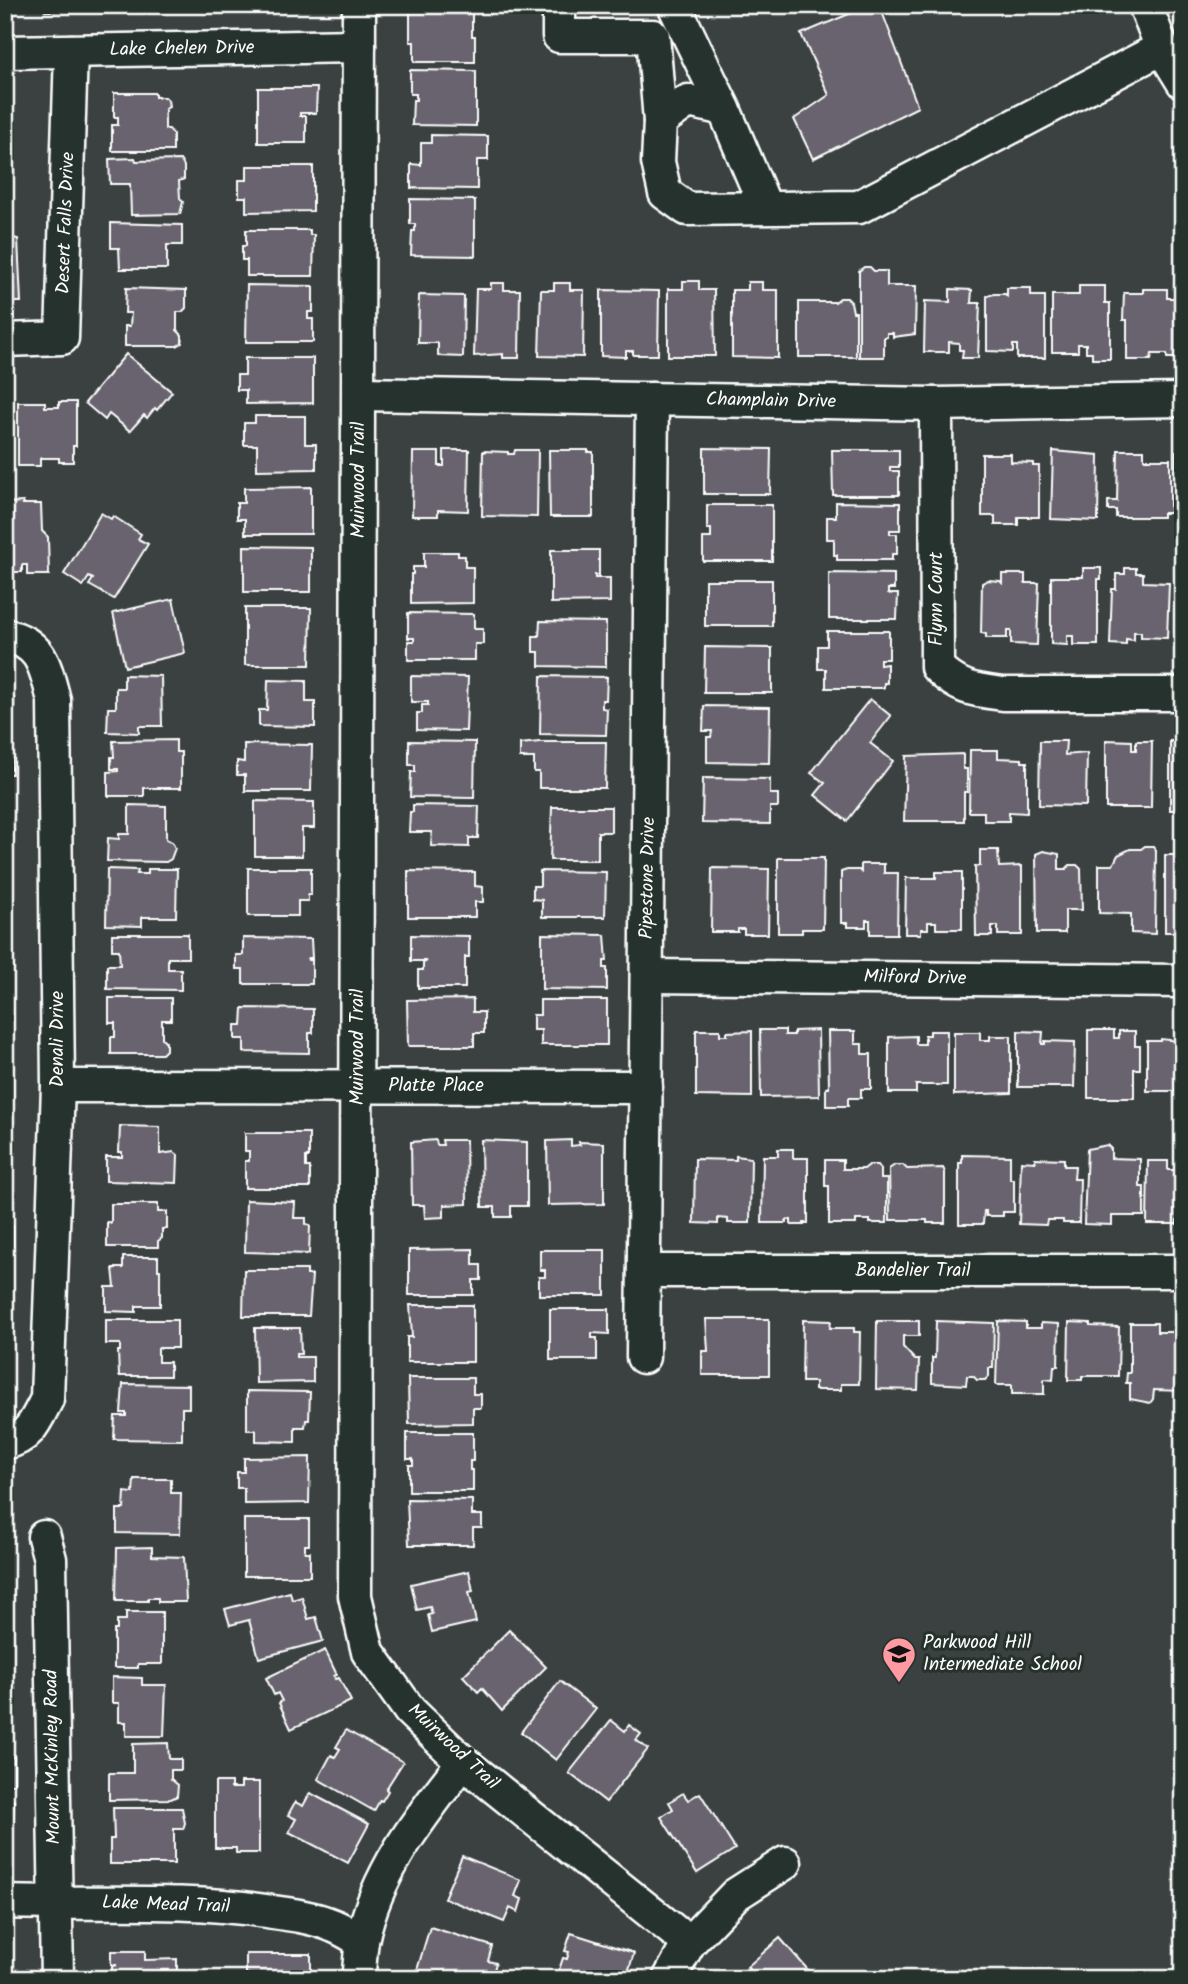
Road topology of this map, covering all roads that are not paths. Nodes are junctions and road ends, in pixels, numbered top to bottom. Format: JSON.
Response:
{"nodes":[{"id":1,"x":359,"y":5,"type":"edge"},
{"id":2,"x":559,"y":5,"type":"edge"},
{"id":3,"x":674,"y":5,"type":"edge"},
{"id":4,"x":1145,"y":5,"type":"edge"},
{"id":5,"x":359,"y":46,"type":"junction"},
{"id":6,"x":1162,"y":48,"type":"junction"},
{"id":7,"x":71,"y":51,"type":"junction"},
{"id":8,"x":5,"y":52,"type":"edge"},
{"id":9,"x":1183,"y":82,"type":"edge"},
{"id":10,"x":724,"y":109,"type":"junction"},
{"id":11,"x":660,"y":121,"type":"junction"},
{"id":12,"x":766,"y":208,"type":"junction"},
{"id":13,"x":5,"y":340,"type":"edge"},
{"id":14,"x":359,"y":394,"type":"junction"},
{"id":15,"x":652,"y":399,"type":"junction"},
{"id":16,"x":1183,"y":400,"type":"edge"},
{"id":17,"x":936,"y":404,"type":"junction"},
{"id":18,"x":5,"y":635,"type":"edge"},
{"id":19,"x":1183,"y":694,"type":"edge"},
{"id":20,"x":647,"y":976,"type":"junction"},
{"id":21,"x":1183,"y":981,"type":"edge"},
{"id":22,"x":58,"y":1086,"type":"junction"},
{"id":23,"x":358,"y":1086,"type":"junction"},
{"id":24,"x":646,"y":1087,"type":"junction"},
{"id":25,"x":644,"y":1271,"type":"junction"},
{"id":26,"x":1183,"y":1271,"type":"edge"},
{"id":27,"x":643,"y":1357,"type":"dead end"},
{"id":28,"x":5,"y":1443,"type":"edge"},
{"id":29,"x":44,"y":1537,"type":"dead end"},
{"id":30,"x":463,"y":1762,"type":"junction"},
{"id":31,"x":785,"y":1863,"type":"dead end"},
{"id":32,"x":5,"y":1902,"type":"edge"},
{"id":33,"x":55,"y":1903,"type":"junction"},
{"id":34,"x":362,"y":1941,"type":"junction"},
{"id":35,"x":689,"y":1943,"type":"junction"},
{"id":36,"x":57,"y":1979,"type":"edge"},
{"id":37,"x":358,"y":1979,"type":"edge"},
{"id":38,"x":669,"y":1979,"type":"edge"}],
"edges":[{"from":1,"to":5,"type":"street","name":"Muirwood Trail"},
{"from":2,"to":11,"type":"street"},
{"from":3,"to":10,"type":"street"},
{"from":4,"to":6,"type":"street"},
{"from":5,"to":7,"type":"street","name":"Lake Chelen Drive"},
{"from":5,"to":14,"type":"street","name":"Muirwood Trail"},
{"from":6,"to":9,"type":"street"},
{"from":6,"to":12,"type":"street"},
{"from":7,"to":8,"type":"street","name":"Lake Chelen Drive"},
{"from":7,"to":13,"type":"street","name":"Desert Falls Drive"},
{"from":10,"to":11,"type":"street"},
{"from":10,"to":12,"type":"street"},
{"from":11,"to":12,"type":"street"},
{"from":14,"to":15,"type":"street","name":"Champlain Drive"},
{"from":14,"to":23,"type":"street","name":"Muirwood Trail"},
{"from":15,"to":17,"type":"street","name":"Champlain Drive"},
{"from":15,"to":20,"type":"street","name":"Pipestone Drive"},
{"from":16,"to":17,"type":"street","name":"Champlain Drive"},
{"from":17,"to":19,"type":"street","name":"Flynn Court"},
{"from":18,"to":22,"type":"street","name":"Denali Drive"},
{"from":20,"to":21,"type":"street","name":"Milford Drive"},
{"from":20,"to":24,"type":"street","name":"Pipestone Drive"},
{"from":22,"to":23,"type":"street","name":"Platte Place"},
{"from":22,"to":28,"type":"street","name":"Denali Drive"},
{"from":23,"to":24,"type":"street","name":"Platte Place"},
{"from":23,"to":30,"type":"street","name":"Muirwood Trail"},
{"from":24,"to":25,"type":"street","name":"Pipestone Drive"},
{"from":25,"to":26,"type":"street","name":"Bandelier Trail"},
{"from":25,"to":27,"type":"street","name":"Pipestone Drive"},
{"from":29,"to":33,"type":"street","name":"Mount McKinley Road"},
{"from":30,"to":34,"type":"street"},
{"from":30,"to":35,"type":"street","name":"Muirwood Trail"},
{"from":31,"to":35,"type":"street"},
{"from":32,"to":33,"type":"street","name":"Lake Mead Trail"},
{"from":33,"to":34,"type":"street","name":"Lake Mead Trail"},
{"from":33,"to":36,"type":"street","name":"Mount McKinley Road"},
{"from":34,"to":37,"type":"street"},
{"from":35,"to":38,"type":"street"}]}
